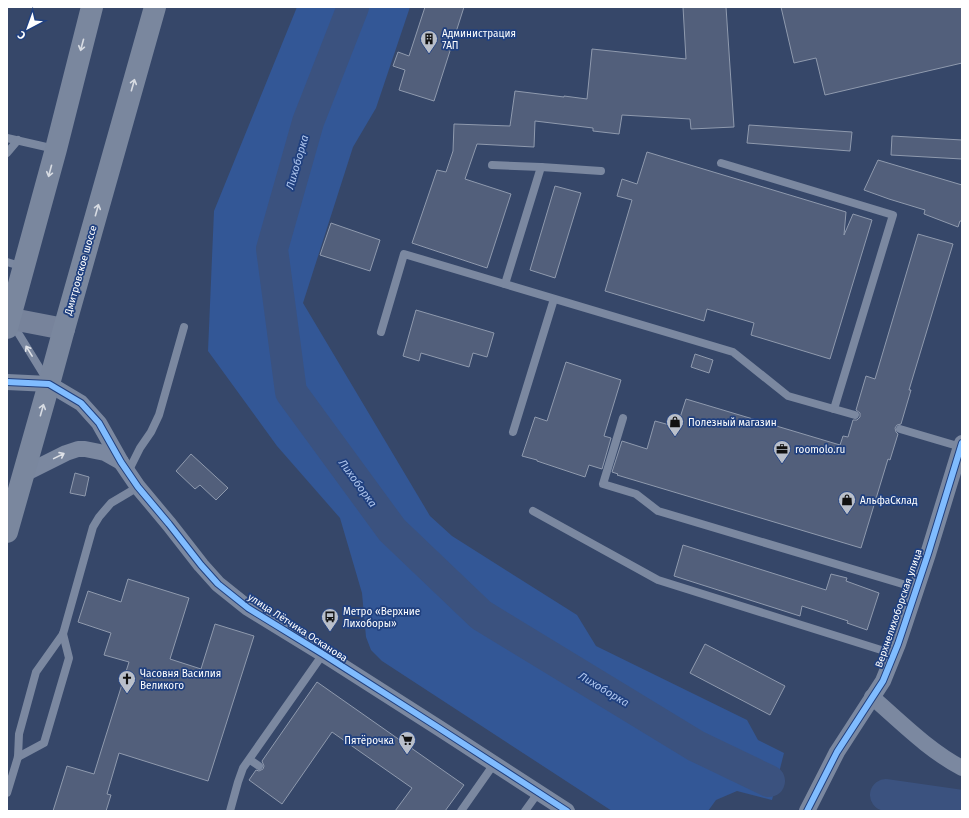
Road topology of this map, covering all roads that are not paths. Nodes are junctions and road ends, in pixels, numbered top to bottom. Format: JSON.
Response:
{"nodes":[{"id":1,"x":92,"y":7,"type":"edge"},
{"id":2,"x":155,"y":7,"type":"edge"},
{"id":3,"x":7,"y":138,"type":"edge"},
{"id":4,"x":18,"y":140,"type":"junction"},
{"id":5,"x":56,"y":149,"type":"junction"},
{"id":6,"x":7,"y":154,"type":"edge"},
{"id":7,"x":721,"y":163,"type":"dead end"},
{"id":8,"x":492,"y":165,"type":"dead end"},
{"id":9,"x":540,"y":167,"type":"junction"},
{"id":10,"x":601,"y":170,"type":"dead end"},
{"id":11,"x":16,"y":265,"type":"edge"},
{"id":12,"x":505,"y":284,"type":"junction"},
{"id":13,"x":554,"y":299,"type":"junction"},
{"id":14,"x":8,"y":322,"type":"edge"},
{"id":15,"x":184,"y":327,"type":"dead end"},
{"id":16,"x":64,"y":328,"type":"junction"},
{"id":17,"x":381,"y":332,"type":"dead end"},
{"id":18,"x":7,"y":382,"type":"edge"},
{"id":19,"x":50,"y":384,"type":"junction"},
{"id":20,"x":834,"y":409,"type":"junction"},
{"id":21,"x":855,"y":415,"type":"dead end"},
{"id":22,"x":623,"y":418,"type":"dead end"},
{"id":23,"x":900,"y":429,"type":"dead end"},
{"id":24,"x":513,"y":432,"type":"dead end"},
{"id":25,"x":961,"y":445,"type":"edge"},
{"id":26,"x":124,"y":467,"type":"junction"},
{"id":27,"x":24,"y":474,"type":"junction"},
{"id":28,"x":138,"y":486,"type":"junction"},
{"id":29,"x":533,"y":511,"type":"dead end"},
{"id":30,"x":7,"y":532,"type":"edge"},
{"id":31,"x":916,"y":588,"type":"junction"},
{"id":32,"x":63,"y":634,"type":"junction"},
{"id":33,"x":323,"y":654,"type":"junction"},
{"id":34,"x":894,"y":654,"type":"junction"},
{"id":35,"x":872,"y":697,"type":"junction"},
{"id":36,"x":18,"y":757,"type":"junction"},
{"id":37,"x":250,"y":760,"type":"junction"},
{"id":38,"x":494,"y":764,"type":"junction"},
{"id":39,"x":259,"y":766,"type":"dead end"},
{"id":40,"x":962,"y":768,"type":"edge"},
{"id":41,"x":7,"y":793,"type":"edge"},
{"id":42,"x":538,"y":793,"type":"junction"},
{"id":43,"x":232,"y":810,"type":"edge"},
{"id":44,"x":461,"y":811,"type":"edge"},
{"id":45,"x":525,"y":811,"type":"edge"},
{"id":46,"x":567,"y":811,"type":"edge"},
{"id":47,"x":807,"y":811,"type":"edge"}],
"edges":[{"from":1,"to":5,"type":"main road","one_way":true},
{"from":16,"to":2,"type":"main road","name":"Дмитровское шоссе","one_way":true},
{"from":3,"to":4,"type":"lane"},
{"from":4,"to":5,"type":"lane"},
{"from":4,"to":6,"type":"lane"},
{"from":5,"to":11,"type":"main road","one_way":true},
{"from":7,"to":20,"type":"lane"},
{"from":8,"to":9,"type":"lane"},
{"from":9,"to":10,"type":"lane"},
{"from":9,"to":12,"type":"lane"},
{"from":11,"to":14,"type":"main road"},
{"from":12,"to":13,"type":"lane"},
{"from":12,"to":17,"type":"lane"},
{"from":13,"to":20,"type":"lane"},
{"from":13,"to":24,"type":"lane"},
{"from":14,"to":16,"type":"main road"},
{"from":19,"to":14,"type":"lane","one_way":true},
{"from":15,"to":26,"type":"lane"},
{"from":16,"to":19,"type":"main road","name":"Дмитровское шоссе"},
{"from":18,"to":19,"type":"street","name":"улица Лётчика Осканова"},
{"from":19,"to":26,"type":"street","name":"улица Лётчика Осканова"},
{"from":27,"to":19,"type":"main road","name":"Дмитровское шоссе","one_way":true},
{"from":20,"to":21,"type":"lane"},
{"from":22,"to":31,"type":"lane"},
{"from":23,"to":25,"type":"lane"},
{"from":25,"to":31,"type":"street","name":"Верхнелихоборская улица"},
{"from":27,"to":26,"type":"street","name":"улица Лётчика Осканова","one_way":true},
{"from":26,"to":28,"type":"street","name":"улица Лётчика Осканова"},
{"from":27,"to":30,"type":"main road","name":"Дмитровское шоссе"},
{"from":28,"to":32,"type":"lane"},
{"from":28,"to":33,"type":"street","name":"улица Лётчика Осканова"},
{"from":29,"to":34,"type":"lane"},
{"from":31,"to":34,"type":"street","name":"Верхнелихоборская улица"},
{"from":32,"to":36,"type":"lane"},
{"from":32,"to":36,"type":"lane"},
{"from":33,"to":37,"type":"lane"},
{"from":33,"to":38,"type":"street","name":"улица Лётчика Осканова"},
{"from":34,"to":35,"type":"street","name":"Верхнелихоборская улица"},
{"from":35,"to":40,"type":"street"},
{"from":35,"to":47,"type":"street","name":"Верхнелихоборская улица"},
{"from":36,"to":41,"type":"lane"},
{"from":37,"to":39,"type":"lane"},
{"from":37,"to":43,"type":"lane"},
{"from":38,"to":42,"type":"street","name":"улица Лётчика Осканова"},
{"from":38,"to":44,"type":"lane"},
{"from":42,"to":45,"type":"lane"},
{"from":42,"to":46,"type":"street","name":"улица Лётчика Осканова"}]}
